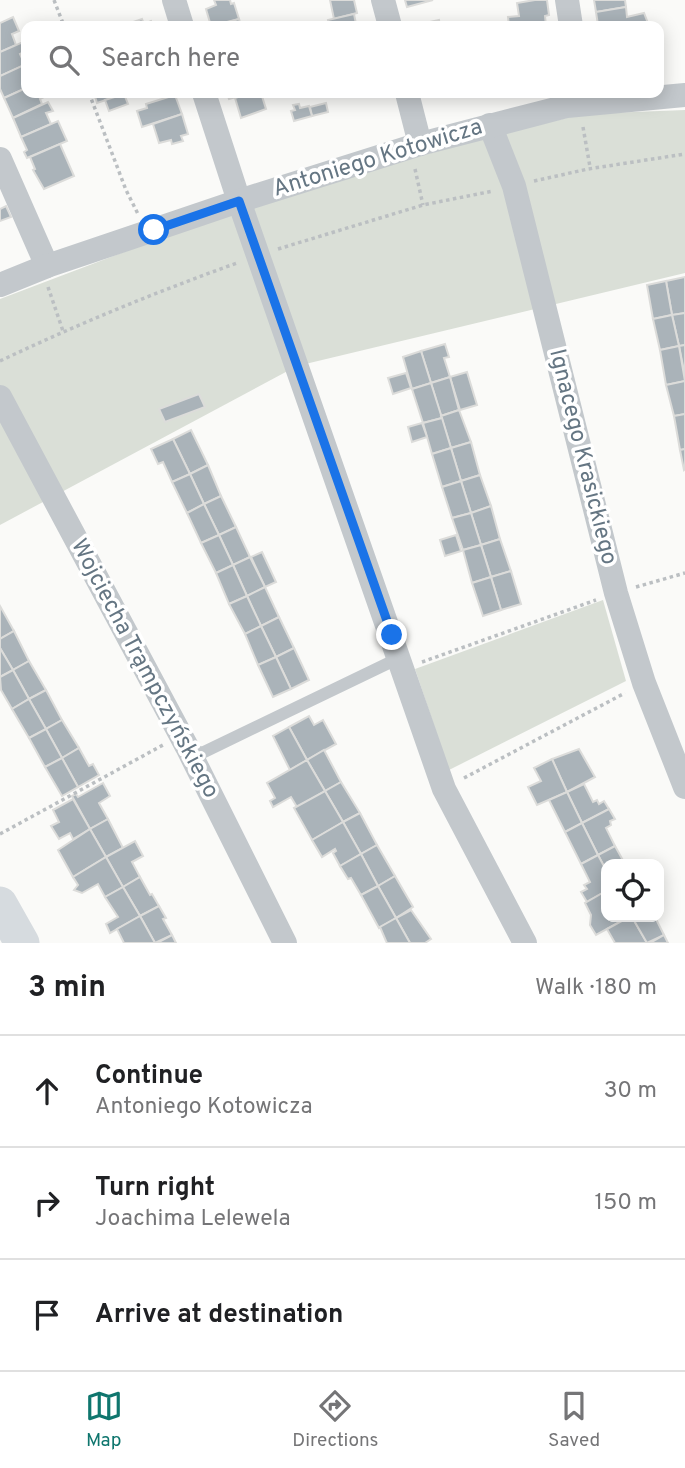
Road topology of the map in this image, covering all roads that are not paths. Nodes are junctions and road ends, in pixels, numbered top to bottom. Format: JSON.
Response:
{"nodes":[{"id":1,"x":174,"y":0,"type":"edge"},
{"id":2,"x":383,"y":0,"type":"edge"},
{"id":3,"x":567,"y":0,"type":"edge"},
{"id":4,"x":180,"y":21,"type":"edge"},
{"id":5,"x":389,"y":21,"type":"edge"},
{"id":6,"x":570,"y":21,"type":"edge"},
{"id":7,"x":685,"y":95,"type":"edge"},
{"id":8,"x":664,"y":96,"type":"edge"},
{"id":9,"x":206,"y":98,"type":"edge"},
{"id":10,"x":408,"y":98,"type":"edge"},
{"id":11,"x":608,"y":98,"type":"edge"},
{"id":12,"x":582,"y":99,"type":"edge"},
{"id":13,"x":490,"y":125,"type":"junction"},
{"id":14,"x":416,"y":145,"type":"junction"},
{"id":15,"x":0,"y":159,"type":"edge"},
{"id":16,"x":239,"y":201,"type":"junction"},
{"id":17,"x":44,"y":267,"type":"junction"},
{"id":18,"x":0,"y":285,"type":"edge"},
{"id":19,"x":0,"y":397,"type":"edge"},
{"id":20,"x":399,"y":658,"type":"junction"},
{"id":21,"x":187,"y":747,"type":"junction"},
{"id":22,"x":685,"y":787,"type":"edge"},
{"id":23,"x":0,"y":904,"type":"edge"},
{"id":24,"x":22,"y":943,"type":"edge"},
{"id":25,"x":285,"y":943,"type":"edge"},
{"id":26,"x":525,"y":943,"type":"edge"}],
"edges":[{"from":1,"to":4,"type":"street"},
{"from":2,"to":5,"type":"street"},
{"from":3,"to":6,"type":"street"},
{"from":7,"to":8,"type":"street","name":"Antoniego Kotowicza"},
{"from":9,"to":16,"type":"street"},
{"from":10,"to":14,"type":"street"},
{"from":11,"to":12,"type":"street","name":"Antoniego Kotowicza"},
{"from":12,"to":13,"type":"street","name":"Antoniego Kotowicza"},
{"from":13,"to":14,"type":"street","name":"Antoniego Kotowicza"},
{"from":13,"to":22,"type":"street","name":"Ignacego Krasickiego"},
{"from":14,"to":16,"type":"street","name":"Antoniego Kotowicza"},
{"from":15,"to":17,"type":"street"},
{"from":16,"to":17,"type":"street","name":"Antoniego Kotowicza"},
{"from":16,"to":20,"type":"street"},
{"from":17,"to":18,"type":"street","name":"Antoniego Kotowicza"},
{"from":19,"to":21,"type":"street","name":"Wojciecha Trąmpczyńskiego"},
{"from":20,"to":21,"type":"lane"},
{"from":20,"to":26,"type":"street"},
{"from":21,"to":25,"type":"street","name":"Wojciecha Trąmpczyńskiego"},
{"from":23,"to":24,"type":"street"}]}
